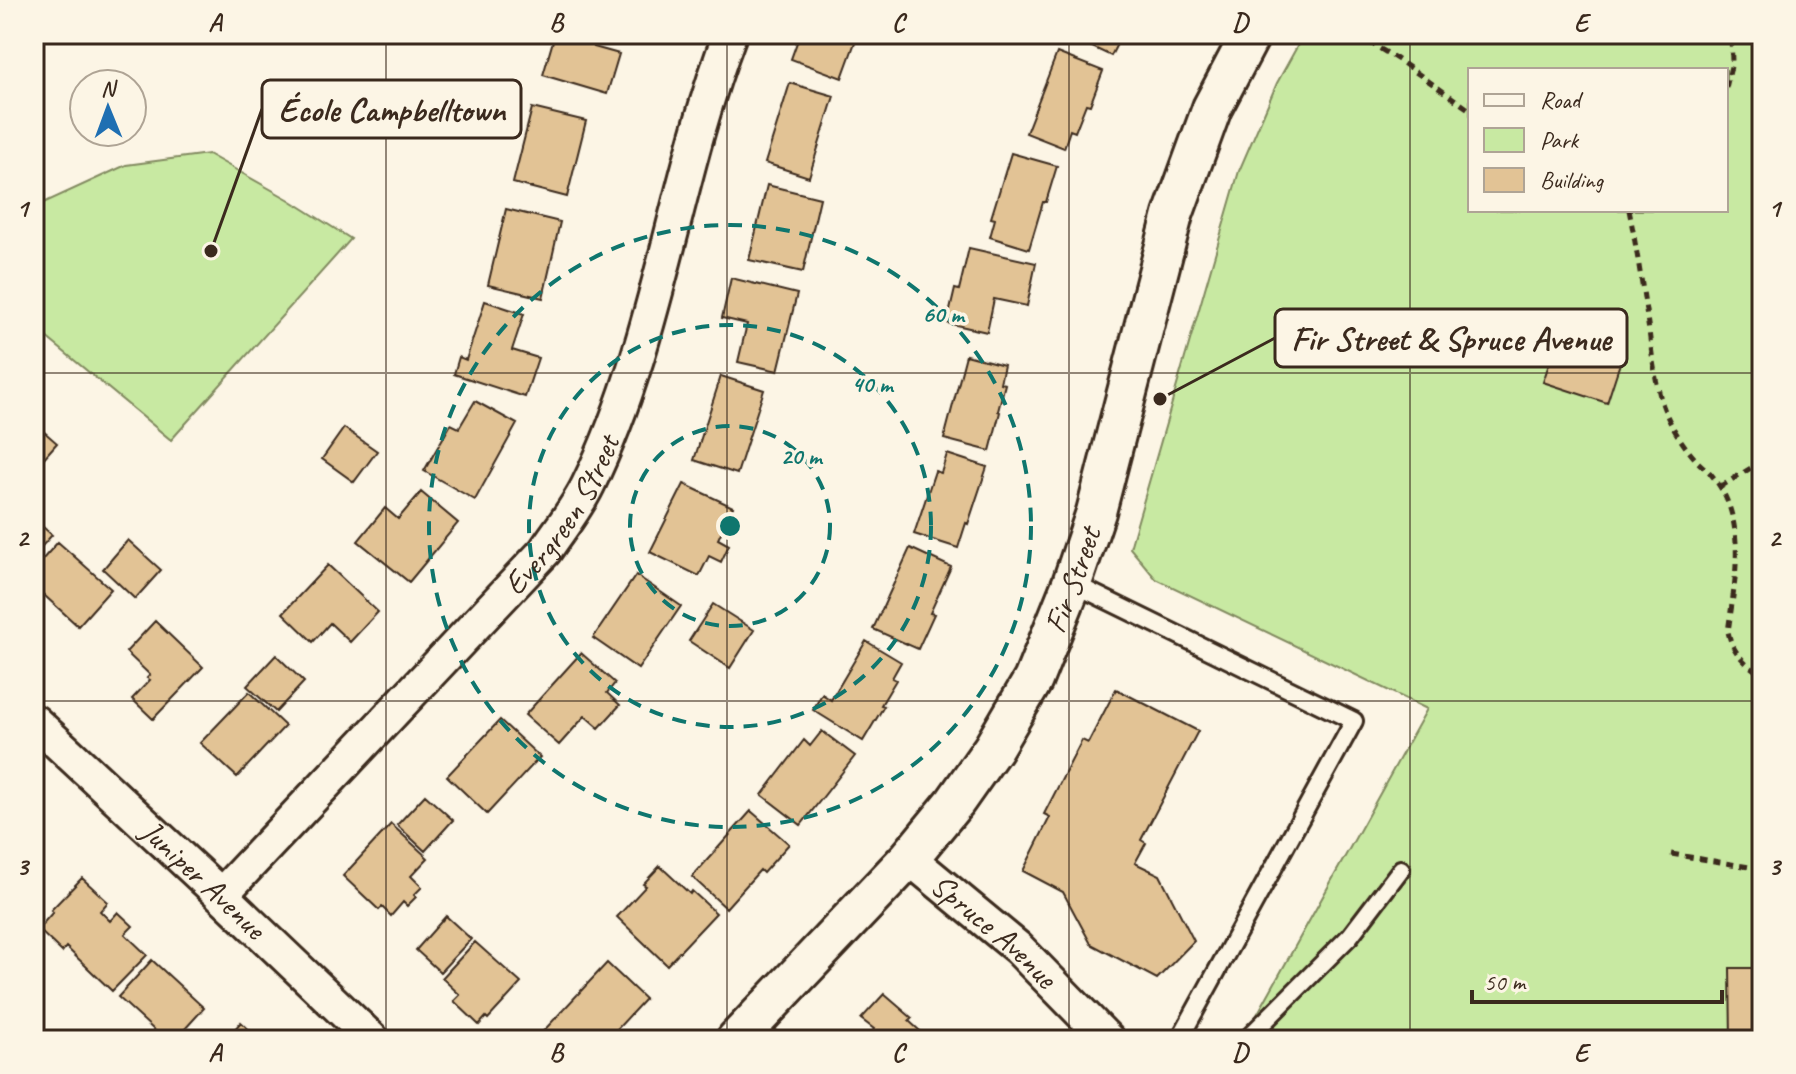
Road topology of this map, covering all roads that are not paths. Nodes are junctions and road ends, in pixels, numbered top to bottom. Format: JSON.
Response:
{"nodes":[{"id":1,"x":730,"y":34,"type":"edge"},
{"id":2,"x":1251,"y":34,"type":"edge"},
{"id":3,"x":1072,"y":583,"type":"junction"},
{"id":4,"x":34,"y":721,"type":"edge"},
{"id":5,"x":909,"y":858,"type":"junction"},
{"id":6,"x":1401,"y":869,"type":"dead end"},
{"id":7,"x":221,"y":895,"type":"junction"},
{"id":8,"x":373,"y":1040,"type":"edge"},
{"id":9,"x":736,"y":1040,"type":"edge"},
{"id":10,"x":1108,"y":1040,"type":"edge"},
{"id":11,"x":1179,"y":1040,"type":"edge"},
{"id":12,"x":1246,"y":1040,"type":"edge"}],
"edges":[{"from":1,"to":7,"type":"street","name":"Evergreen Street"},
{"from":2,"to":3,"type":"street","name":"Fir Street"},
{"from":3,"to":5,"type":"street","name":"Fir Street"},
{"from":3,"to":11,"type":"lane"},
{"from":4,"to":7,"type":"street","name":"Juniper Avenue"},
{"from":5,"to":9,"type":"street","name":"Fir Street"},
{"from":5,"to":10,"type":"street","name":"Spruce Avenue"},
{"from":6,"to":12,"type":"lane"},
{"from":7,"to":8,"type":"street","name":"Juniper Avenue"}]}
